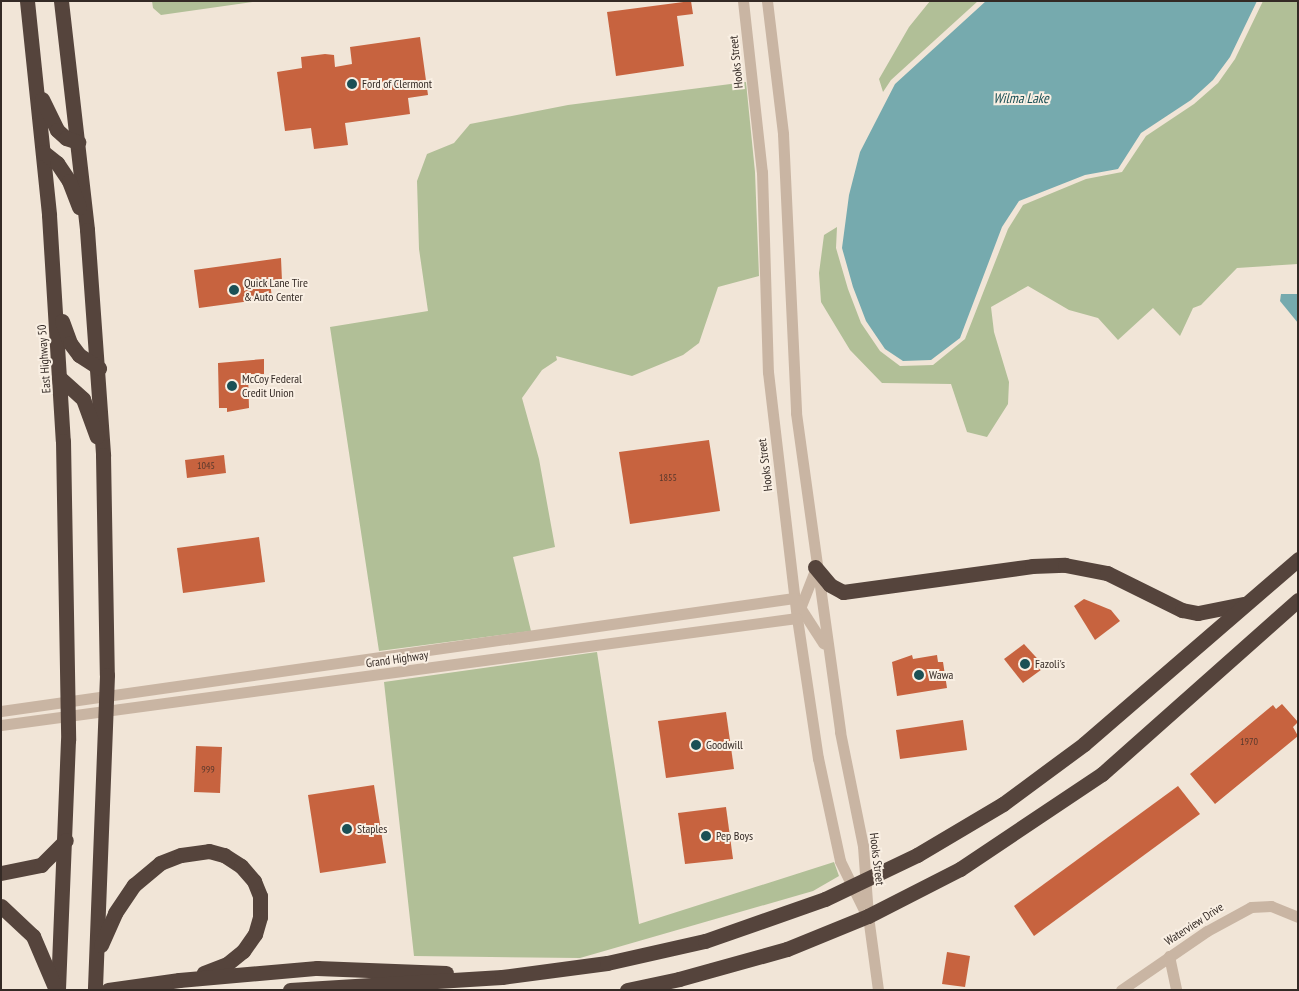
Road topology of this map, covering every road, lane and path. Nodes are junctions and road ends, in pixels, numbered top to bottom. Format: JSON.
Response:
{"nodes":[{"id":1,"x":27,"y":1,"type":"edge"},
{"id":2,"x":61,"y":1,"type":"edge"},
{"id":3,"x":743,"y":1,"type":"edge"},
{"id":4,"x":767,"y":1,"type":"edge"},
{"id":5,"x":37,"y":89,"type":"junction"},
{"id":6,"x":78,"y":142,"type":"junction"},
{"id":7,"x":43,"y":152,"type":"junction"},
{"id":8,"x":87,"y":230,"type":"junction"},
{"id":9,"x":54,"y":281,"type":"junction"},
{"id":10,"x":99,"y":368,"type":"junction"},
{"id":11,"x":61,"y":379,"type":"junction"},
{"id":12,"x":104,"y":455,"type":"junction"},
{"id":13,"x":1298,"y":559,"type":"edge"},
{"id":14,"x":815,"y":566,"type":"junction"},
{"id":15,"x":1298,"y":600,"type":"edge"},
{"id":16,"x":1248,"y":603,"type":"junction"},
{"id":17,"x":797,"y":607,"type":"junction"},
{"id":18,"x":829,"y":661,"type":"junction"},
{"id":19,"x":106,"y":695,"type":"junction"},
{"id":20,"x":68,"y":709,"type":"junction"},
{"id":21,"x":1,"y":711,"type":"edge"},
{"id":22,"x":105,"y":713,"type":"junction"},
{"id":23,"x":1,"y":725,"type":"edge"},
{"id":24,"x":66,"y":840,"type":"junction"},
{"id":25,"x":1,"y":873,"type":"edge"},
{"id":26,"x":867,"y":880,"type":"junction"},
{"id":27,"x":850,"y":887,"type":"junction"},
{"id":28,"x":1,"y":906,"type":"edge"},
{"id":29,"x":1294,"y":914,"type":"edge"},
{"id":30,"x":868,"y":916,"type":"junction"},
{"id":31,"x":98,"y":951,"type":"junction"},
{"id":32,"x":1169,"y":956,"type":"junction"},
{"id":33,"x":714,"y":970,"type":"junction"},
{"id":34,"x":502,"y":977,"type":"junction"},
{"id":35,"x":179,"y":980,"type":"junction"},
{"id":36,"x":113,"y":989,"type":"edge"},
{"id":37,"x":57,"y":990,"type":"edge"},
{"id":38,"x":95,"y":990,"type":"edge"},
{"id":39,"x":290,"y":990,"type":"edge"},
{"id":40,"x":627,"y":990,"type":"edge"},
{"id":41,"x":661,"y":990,"type":"edge"},
{"id":42,"x":878,"y":990,"type":"edge"},
{"id":43,"x":1121,"y":990,"type":"edge"},
{"id":44,"x":1176,"y":990,"type":"edge"}],
"edges":[{"from":1,"to":5,"type":"highway","name":"East Highway 50"},
{"from":2,"to":6,"type":"highway"},
{"from":3,"to":17,"type":"street","name":"Hooks Street"},
{"from":4,"to":14,"type":"street","name":"Hooks Street"},
{"from":5,"to":6,"type":"highway"},
{"from":5,"to":7,"type":"highway","name":"East Highway 50"},
{"from":6,"to":8,"type":"highway"},
{"from":7,"to":8,"type":"highway"},
{"from":7,"to":9,"type":"highway","name":"East Highway 50"},
{"from":8,"to":10,"type":"highway"},
{"from":9,"to":10,"type":"highway"},
{"from":9,"to":11,"type":"highway","name":"East Highway 50"},
{"from":10,"to":12,"type":"highway"},
{"from":11,"to":12,"type":"highway"},
{"from":11,"to":20,"type":"highway","name":"East Highway 50"},
{"from":12,"to":19,"type":"highway"},
{"from":13,"to":16,"type":"highway"},
{"from":14,"to":16,"type":"highway"},
{"from":14,"to":17,"type":"street"},
{"from":14,"to":18,"type":"street","name":"Hooks Street"},
{"from":15,"to":30,"type":"highway"},
{"from":16,"to":26,"type":"highway"},
{"from":17,"to":18,"type":"street"},
{"from":17,"to":19,"type":"street","name":"Grand Highway"},
{"from":17,"to":22,"type":"street","name":"Grand Highway"},
{"from":17,"to":27,"type":"street","name":"Hooks Street"},
{"from":18,"to":26,"type":"street","name":"Hooks Street"},
{"from":19,"to":20,"type":"street","name":"Grand Highway"},
{"from":19,"to":22,"type":"highway"},
{"from":20,"to":21,"type":"street","name":"Grand Highway"},
{"from":20,"to":22,"type":"street","name":"Grand Highway"},
{"from":20,"to":23,"type":"street","name":"Grand Highway"},
{"from":20,"to":24,"type":"highway","name":"East Highway 50"},
{"from":22,"to":31,"type":"highway"},
{"from":24,"to":25,"type":"highway"},
{"from":24,"to":37,"type":"highway","name":"East Highway 50"},
{"from":26,"to":27,"type":"highway"},
{"from":26,"to":30,"type":"street","name":"Hooks Street"},
{"from":27,"to":30,"type":"street","name":"Hooks Street"},
{"from":27,"to":34,"type":"highway"},
{"from":28,"to":37,"type":"highway"},
{"from":29,"to":32,"type":"street","name":"Waterview Drive"},
{"from":30,"to":33,"type":"highway"},
{"from":30,"to":42,"type":"street","name":"Hooks Street"},
{"from":31,"to":35,"type":"highway"},
{"from":31,"to":38,"type":"highway"},
{"from":32,"to":43,"type":"street","name":"Waterview Drive"},
{"from":32,"to":44,"type":"street"},
{"from":33,"to":40,"type":"highway"},
{"from":33,"to":41,"type":"highway"},
{"from":34,"to":35,"type":"highway"},
{"from":34,"to":39,"type":"highway"},
{"from":35,"to":36,"type":"highway"}]}
